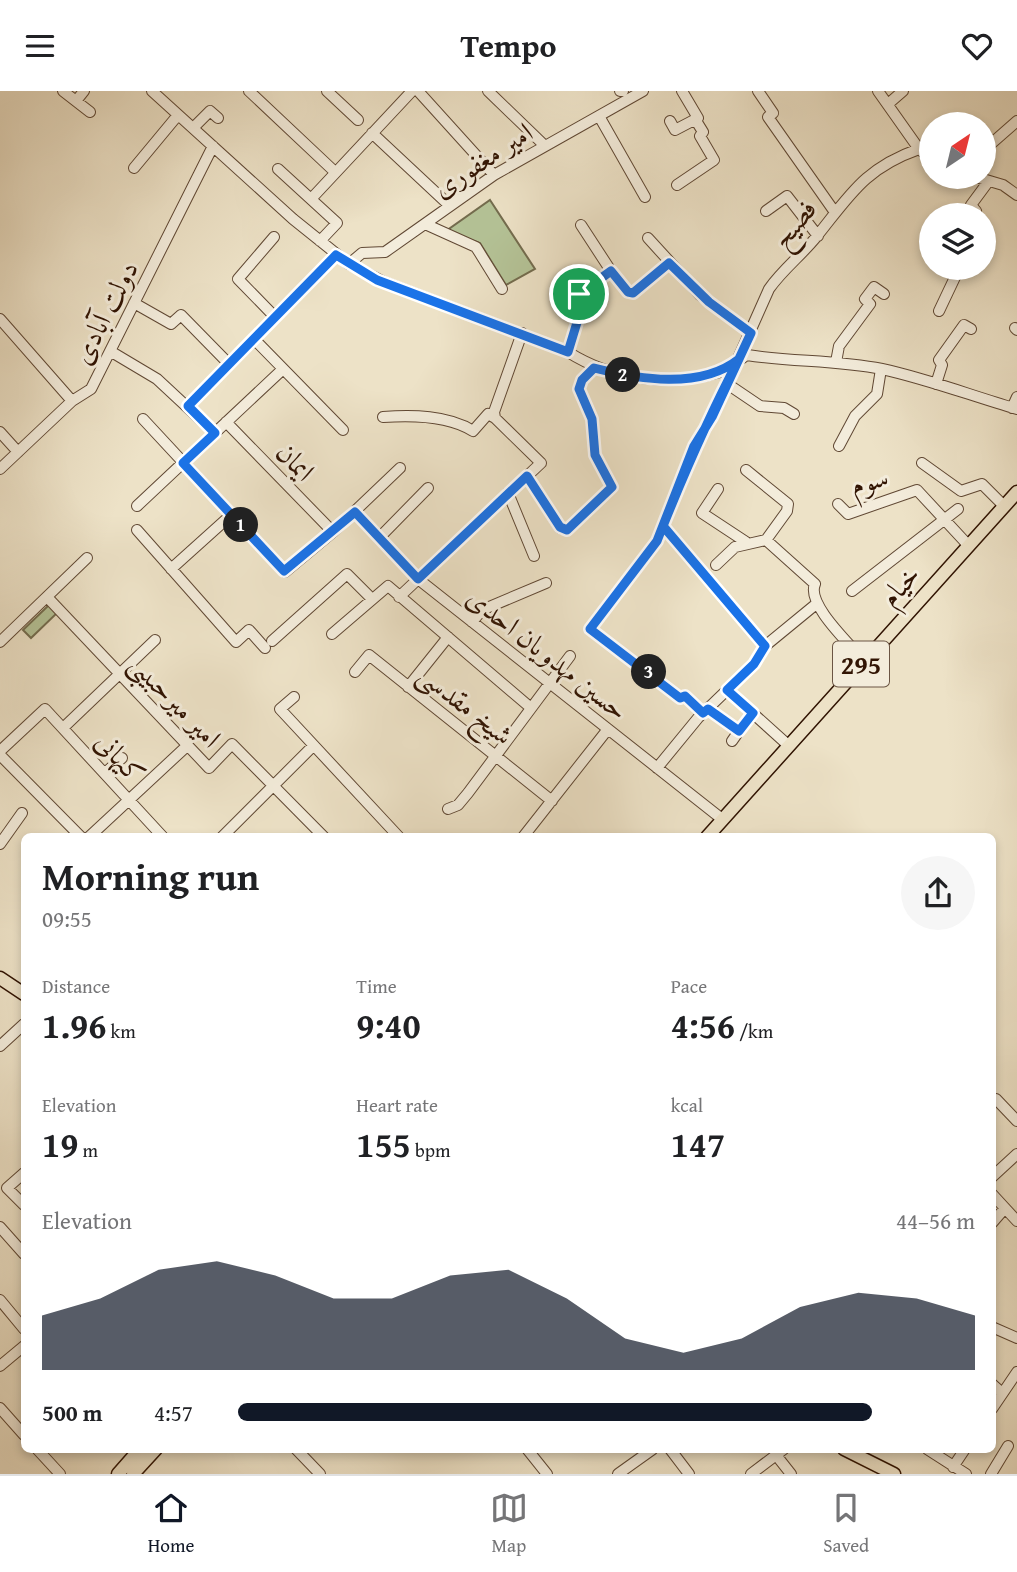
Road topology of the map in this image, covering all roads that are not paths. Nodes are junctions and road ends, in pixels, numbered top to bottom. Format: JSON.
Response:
{"nodes":[{"id":1,"x":63,"y":91,"type":"edge"},
{"id":2,"x":84,"y":91,"type":"edge"},
{"id":3,"x":152,"y":91,"type":"edge"},
{"id":4,"x":249,"y":91,"type":"edge"},
{"id":5,"x":327,"y":91,"type":"edge"},
{"id":6,"x":412,"y":91,"type":"edge"},
{"id":7,"x":418,"y":91,"type":"edge"},
{"id":8,"x":488,"y":91,"type":"edge"},
{"id":9,"x":643,"y":91,"type":"edge"},
{"id":10,"x":682,"y":91,"type":"edge"},
{"id":11,"x":758,"y":91,"type":"edge"},
{"id":12,"x":878,"y":91,"type":"edge"},
{"id":13,"x":903,"y":91,"type":"edge"},
{"id":14,"x":631,"y":94,"type":"edge"},
{"id":15,"x":76,"y":101,"type":"junction"},
{"id":16,"x":888,"y":104,"type":"junction"},
{"id":17,"x":89,"y":111,"type":"dead end"},
{"id":18,"x":178,"y":115,"type":"junction"},
{"id":19,"x":599,"y":116,"type":"junction"},
{"id":20,"x":218,"y":118,"type":"dead end"},
{"id":21,"x":696,"y":119,"type":"junction"},
{"id":22,"x":358,"y":120,"type":"dead end"},
{"id":23,"x":670,"y":121,"type":"dead end"},
{"id":24,"x":1017,"y":121,"type":"edge"},
{"id":25,"x":193,"y":128,"type":"junction"},
{"id":26,"x":372,"y":133,"type":"junction"},
{"id":27,"x":996,"y":139,"type":"edge"},
{"id":28,"x":544,"y":145,"type":"junction"},
{"id":29,"x":213,"y":146,"type":"junction"},
{"id":30,"x":919,"y":149,"type":"joint"},
{"id":31,"x":134,"y":168,"type":"dead end"},
{"id":32,"x":278,"y":169,"type":"dead end"},
{"id":33,"x":335,"y":172,"type":"junction"},
{"id":34,"x":494,"y":175,"type":"junction"},
{"id":35,"x":996,"y":183,"type":"edge"},
{"id":36,"x":677,"y":185,"type":"dead end"},
{"id":37,"x":1017,"y":195,"type":"edge"},
{"id":38,"x":645,"y":197,"type":"dead end"},
{"id":39,"x":311,"y":199,"type":"junction"},
{"id":40,"x":449,"y":205,"type":"junction"},
{"id":41,"x":766,"y":211,"type":"dead end"},
{"id":42,"x":834,"y":211,"type":"junction"},
{"id":43,"x":425,"y":225,"type":"junction"},
{"id":44,"x":581,"y":225,"type":"dead end"},
{"id":45,"x":818,"y":236,"type":"junction"},
{"id":46,"x":274,"y":237,"type":"dead end"},
{"id":47,"x":648,"y":238,"type":"dead end"},
{"id":48,"x":320,"y":241,"type":"junction"},
{"id":49,"x":336,"y":255,"type":"junction"},
{"id":50,"x":669,"y":263,"type":"junction"},
{"id":51,"x":349,"y":264,"type":"junction"},
{"id":52,"x":611,"y":271,"type":"junction"},
{"id":53,"x":954,"y":280,"type":"edge"},
{"id":54,"x":502,"y":289,"type":"dead end"},
{"id":55,"x":884,"y":294,"type":"dead end"},
{"id":56,"x":134,"y":303,"type":"junction"},
{"id":57,"x":939,"y":311,"type":"dead end"},
{"id":58,"x":275,"y":317,"type":"junction"},
{"id":59,"x":0,"y":319,"type":"edge"},
{"id":60,"x":971,"y":329,"type":"dead end"},
{"id":61,"x":522,"y":333,"type":"junction"},
{"id":62,"x":751,"y":333,"type":"junction"},
{"id":63,"x":254,"y":339,"type":"junction"},
{"id":64,"x":110,"y":351,"type":"junction"},
{"id":65,"x":568,"y":352,"type":"junction"},
{"id":66,"x":739,"y":359,"type":"junction"},
{"id":67,"x":836,"y":362,"type":"junction"},
{"id":68,"x":229,"y":365,"type":"junction"},
{"id":69,"x":594,"y":368,"type":"junction"},
{"id":70,"x":283,"y":369,"type":"junction"},
{"id":71,"x":881,"y":369,"type":"junction"},
{"id":72,"x":726,"y":383,"type":"junction"},
{"id":73,"x":936,"y":384,"type":"junction"},
{"id":74,"x":1017,"y":397,"type":"edge"},
{"id":75,"x":72,"y":401,"type":"junction"},
{"id":76,"x":188,"y":406,"type":"junction"},
{"id":77,"x":1015,"y":408,"type":"edge"},
{"id":78,"x":794,"y":414,"type":"dead end"},
{"id":79,"x":383,"y":417,"type":"dead end"},
{"id":80,"x":495,"y":418,"type":"junction"},
{"id":81,"x":143,"y":419,"type":"dead end"},
{"id":82,"x":226,"y":422,"type":"junction"},
{"id":83,"x":343,"y":430,"type":"dead end"},
{"id":84,"x":0,"y":432,"type":"edge"},
{"id":85,"x":215,"y":433,"type":"junction"},
{"id":86,"x":839,"y":446,"type":"dead end"},
{"id":87,"x":18,"y":452,"type":"junction"},
{"id":88,"x":183,"y":463,"type":"junction"},
{"id":89,"x":922,"y":463,"type":"dead end"},
{"id":90,"x":400,"y":468,"type":"dead end"},
{"id":91,"x":0,"y":469,"type":"edge"},
{"id":92,"x":746,"y":470,"type":"dead end"},
{"id":93,"x":527,"y":476,"type":"junction"},
{"id":94,"x":428,"y":488,"type":"dead end"},
{"id":95,"x":718,"y":489,"type":"dead end"},
{"id":96,"x":1017,"y":492,"type":"edge"},
{"id":97,"x":508,"y":493,"type":"junction"},
{"id":98,"x":838,"y":503,"type":"dead end"},
{"id":99,"x":136,"y":506,"type":"dead end"},
{"id":100,"x":1004,"y":506,"type":"junction"},
{"id":101,"x":958,"y":509,"type":"dead end"},
{"id":102,"x":355,"y":512,"type":"junction"},
{"id":103,"x":231,"y":515,"type":"junction"},
{"id":104,"x":944,"y":518,"type":"junction"},
{"id":105,"x":663,"y":526,"type":"junction"},
{"id":106,"x":137,"y":530,"type":"dead end"},
{"id":107,"x":333,"y":532,"type":"junction"},
{"id":108,"x":379,"y":538,"type":"junction"},
{"id":109,"x":766,"y":540,"type":"junction"},
{"id":110,"x":746,"y":542,"type":"junction"},
{"id":111,"x":968,"y":545,"type":"junction"},
{"id":112,"x":534,"y":556,"type":"dead end"},
{"id":113,"x":87,"y":558,"type":"dead end"},
{"id":114,"x":716,"y":565,"type":"dead end"},
{"id":115,"x":171,"y":569,"type":"junction"},
{"id":116,"x":418,"y":579,"type":"junction"},
{"id":117,"x":546,"y":583,"type":"dead end"},
{"id":118,"x":852,"y":591,"type":"dead end"},
{"id":119,"x":47,"y":597,"type":"junction"},
{"id":120,"x":399,"y":597,"type":"junction"},
{"id":121,"x":372,"y":600,"type":"junction"},
{"id":122,"x":815,"y":604,"type":"junction"},
{"id":123,"x":472,"y":622,"type":"junction"},
{"id":124,"x":332,"y":634,"type":"dead end"},
{"id":125,"x":447,"y":637,"type":"junction"},
{"id":126,"x":155,"y":640,"type":"dead end"},
{"id":127,"x":0,"y":642,"type":"edge"},
{"id":128,"x":765,"y":646,"type":"junction"},
{"id":129,"x":570,"y":656,"type":"dead end"},
{"id":130,"x":864,"y":661,"type":"junction"},
{"id":131,"x":355,"y":672,"type":"dead end"},
{"id":132,"x":119,"y":673,"type":"junction"},
{"id":133,"x":550,"y":683,"type":"junction"},
{"id":134,"x":408,"y":687,"type":"junction"},
{"id":135,"x":727,"y":690,"type":"junction"},
{"id":136,"x":293,"y":697,"type":"dead end"},
{"id":137,"x":531,"y":708,"type":"junction"},
{"id":138,"x":705,"y":711,"type":"junction"},
{"id":139,"x":753,"y":713,"type":"junction"},
{"id":140,"x":63,"y":728,"type":"junction"},
{"id":141,"x":608,"y":729,"type":"junction"},
{"id":142,"x":739,"y":731,"type":"junction"},
{"id":143,"x":732,"y":741,"type":"dead end"},
{"id":144,"x":188,"y":745,"type":"junction"},
{"id":145,"x":788,"y":745,"type":"junction"},
{"id":146,"x":313,"y":746,"type":"junction"},
{"id":147,"x":0,"y":753,"type":"edge"},
{"id":148,"x":495,"y":756,"type":"junction"},
{"id":149,"x":122,"y":758,"type":"dead end"},
{"id":150,"x":657,"y":768,"type":"junction"},
{"id":151,"x":105,"y":773,"type":"junction"},
{"id":152,"x":275,"y":784,"type":"junction"},
{"id":153,"x":129,"y":800,"type":"junction"},
{"id":154,"x":552,"y":801,"type":"junction"},
{"id":155,"x":448,"y":809,"type":"dead end"},
{"id":156,"x":22,"y":813,"type":"dead end"},
{"id":157,"x":722,"y":819,"type":"junction"},
{"id":158,"x":77,"y":833,"type":"edge"},
{"id":159,"x":93,"y":833,"type":"edge"},
{"id":160,"x":159,"y":833,"type":"edge"},
{"id":161,"x":230,"y":833,"type":"edge"},
{"id":162,"x":320,"y":833,"type":"edge"},
{"id":163,"x":395,"y":833,"type":"edge"},
{"id":164,"x":526,"y":833,"type":"edge"},
{"id":165,"x":710,"y":833,"type":"edge"},
{"id":166,"x":0,"y":844,"type":"edge"},
{"id":167,"x":0,"y":978,"type":"edge"},
{"id":168,"x":21,"y":992,"type":"edge"},
{"id":169,"x":21,"y":1027,"type":"edge"},
{"id":170,"x":0,"y":1046,"type":"edge"},
{"id":171,"x":996,"y":1099,"type":"dead end"},
{"id":172,"x":1017,"y":1121,"type":"edge"},
{"id":173,"x":1017,"y":1154,"type":"edge"},
{"id":174,"x":996,"y":1173,"type":"edge"},
{"id":175,"x":21,"y":1176,"type":"edge"},
{"id":176,"x":996,"y":1198,"type":"edge"},
{"id":177,"x":21,"y":1202,"type":"edge"},
{"id":178,"x":1005,"y":1208,"type":"junction"},
{"id":179,"x":996,"y":1218,"type":"edge"},
{"id":180,"x":1017,"y":1221,"type":"edge"},
{"id":181,"x":2,"y":1235,"type":"edge"},
{"id":182,"x":21,"y":1251,"type":"edge"},
{"id":183,"x":0,"y":1300,"type":"edge"},
{"id":184,"x":21,"y":1325,"type":"edge"},
{"id":185,"x":996,"y":1329,"type":"edge"},
{"id":186,"x":1017,"y":1338,"type":"edge"},
{"id":187,"x":21,"y":1348,"type":"edge"},
{"id":188,"x":0,"y":1366,"type":"edge"},
{"id":189,"x":1017,"y":1372,"type":"edge"},
{"id":190,"x":996,"y":1388,"type":"edge"},
{"id":191,"x":1002,"y":1393,"type":"junction"},
{"id":192,"x":996,"y":1403,"type":"edge"},
{"id":193,"x":0,"y":1408,"type":"edge"},
{"id":194,"x":21,"y":1432,"type":"edge"},
{"id":195,"x":1008,"y":1447,"type":"dead end"},
{"id":196,"x":41,"y":1453,"type":"edge"},
{"id":197,"x":136,"y":1453,"type":"edge"},
{"id":198,"x":152,"y":1453,"type":"edge"},
{"id":199,"x":300,"y":1453,"type":"edge"},
{"id":200,"x":530,"y":1453,"type":"edge"},
{"id":201,"x":647,"y":1453,"type":"edge"},
{"id":202,"x":673,"y":1453,"type":"edge"},
{"id":203,"x":779,"y":1453,"type":"edge"},
{"id":204,"x":780,"y":1453,"type":"edge"},
{"id":205,"x":850,"y":1453,"type":"edge"},
{"id":206,"x":933,"y":1453,"type":"edge"},
{"id":207,"x":962,"y":1453,"type":"edge"},
{"id":208,"x":953,"y":1467,"type":"junction"},
{"id":209,"x":879,"y":1471,"type":"edge"},
{"id":210,"x":60,"y":1474,"type":"edge"},
{"id":211,"x":118,"y":1474,"type":"edge"},
{"id":212,"x":133,"y":1474,"type":"edge"},
{"id":213,"x":320,"y":1474,"type":"edge"},
{"id":214,"x":547,"y":1474,"type":"edge"},
{"id":215,"x":618,"y":1474,"type":"edge"},
{"id":216,"x":689,"y":1474,"type":"edge"},
{"id":217,"x":751,"y":1474,"type":"edge"},
{"id":218,"x":791,"y":1474,"type":"edge"},
{"id":219,"x":894,"y":1474,"type":"edge"},
{"id":220,"x":966,"y":1474,"type":"edge"},
{"id":221,"x":991,"y":1474,"type":"edge"}],
"edges":[{"from":1,"to":15,"type":"street"},
{"from":2,"to":15,"type":"street"},
{"from":3,"to":18,"type":"street"},
{"from":4,"to":33,"type":"street"},
{"from":5,"to":22,"type":"street"},
{"from":6,"to":26,"type":"street"},
{"from":7,"to":34,"type":"street"},
{"from":8,"to":28,"type":"street"},
{"from":9,"to":14,"type":"street","name":"امیر مغفوری"},
{"from":10,"to":21,"type":"street"},
{"from":11,"to":42,"type":"street"},
{"from":12,"to":16,"type":"street"},
{"from":13,"to":16,"type":"street"},
{"from":14,"to":19,"type":"street","name":"امیر مغفوری"},
{"from":15,"to":17,"type":"street"},
{"from":16,"to":30,"type":"street"},
{"from":18,"to":25,"type":"street"},
{"from":18,"to":31,"type":"street"},
{"from":19,"to":28,"type":"street","name":"امیر مغفوری"},
{"from":19,"to":38,"type":"street"},
{"from":20,"to":25,"type":"street"},
{"from":21,"to":23,"type":"street"},
{"from":21,"to":36,"type":"street"},
{"from":24,"to":27,"type":"street"},
{"from":25,"to":29,"type":"street"},
{"from":26,"to":33,"type":"street"},
{"from":26,"to":40,"type":"street"},
{"from":28,"to":34,"type":"street","name":"امیر مغفوری"},
{"from":29,"to":48,"type":"street"},
{"from":29,"to":56,"type":"street","name":"دولت آبادی"},
{"from":30,"to":42,"type":"street","name":"فصیح"},
{"from":32,"to":39,"type":"street"},
{"from":33,"to":39,"type":"street"},
{"from":34,"to":40,"type":"street","name":"امیر مغفوری"},
{"from":35,"to":37,"type":"street"},
{"from":39,"to":48,"type":"street"},
{"from":40,"to":43,"type":"street","name":"امیر مغفوری"},
{"from":41,"to":45,"type":"street"},
{"from":42,"to":45,"type":"street","name":"فصیح"},
{"from":43,"to":51,"type":"street","name":"امیر مغفوری"},
{"from":43,"to":54,"type":"street"},
{"from":44,"to":52,"type":"street"},
{"from":45,"to":62,"type":"street","name":"فصیح"},
{"from":46,"to":58,"type":"street"},
{"from":47,"to":50,"type":"street"},
{"from":48,"to":49,"type":"street"},
{"from":49,"to":51,"type":"street"},
{"from":49,"to":58,"type":"street"},
{"from":50,"to":52,"type":"street"},
{"from":50,"to":62,"type":"street"},
{"from":51,"to":61,"type":"street"},
{"from":52,"to":65,"type":"street"},
{"from":53,"to":57,"type":"street"},
{"from":55,"to":67,"type":"street"},
{"from":56,"to":64,"type":"street","name":"دولت آبادی"},
{"from":56,"to":68,"type":"street"},
{"from":58,"to":63,"type":"street"},
{"from":59,"to":75,"type":"street"},
{"from":60,"to":73,"type":"street"},
{"from":61,"to":65,"type":"street"},
{"from":61,"to":80,"type":"street"},
{"from":62,"to":66,"type":"street","name":"فصیح"},
{"from":63,"to":68,"type":"street"},
{"from":63,"to":70,"type":"street"},
{"from":64,"to":75,"type":"street","name":"دولت آبادی"},
{"from":64,"to":76,"type":"street"},
{"from":65,"to":69,"type":"street"},
{"from":66,"to":67,"type":"street"},
{"from":66,"to":69,"type":"street"},
{"from":66,"to":72,"type":"street","name":"فصیح"},
{"from":67,"to":71,"type":"street"},
{"from":68,"to":76,"type":"street"},
{"from":69,"to":93,"type":"street"},
{"from":70,"to":82,"type":"street"},
{"from":70,"to":83,"type":"street"},
{"from":71,"to":73,"type":"street"},
{"from":71,"to":86,"type":"street"},
{"from":72,"to":78,"type":"street"},
{"from":72,"to":105,"type":"street","name":"فصیح"},
{"from":73,"to":77,"type":"street"},
{"from":74,"to":77,"type":"street"},
{"from":75,"to":87,"type":"street","name":"دولت آبادی"},
{"from":76,"to":85,"type":"street"},
{"from":79,"to":80,"type":"street"},
{"from":80,"to":93,"type":"street"},
{"from":81,"to":88,"type":"street"},
{"from":82,"to":85,"type":"street"},
{"from":82,"to":107,"type":"street","name":"ایمان"},
{"from":84,"to":87,"type":"street"},
{"from":85,"to":88,"type":"street"},
{"from":87,"to":91,"type":"street","name":"دولت آبادی"},
{"from":88,"to":99,"type":"street"},
{"from":88,"to":103,"type":"street"},
{"from":89,"to":100,"type":"street"},
{"from":90,"to":102,"type":"street"},
{"from":92,"to":109,"type":"street"},
{"from":93,"to":97,"type":"street"},
{"from":94,"to":108,"type":"street"},
{"from":95,"to":110,"type":"street"},
{"from":96,"to":100,"type":"main road","name":"خیام","number":"295"},
{"from":97,"to":112,"type":"street"},
{"from":97,"to":116,"type":"street"},
{"from":98,"to":104,"type":"street","name":"سوم"},
{"from":100,"to":111,"type":"main road","name":"خیام","number":"295"},
{"from":101,"to":104,"type":"street"},
{"from":102,"to":107,"type":"street"},
{"from":102,"to":108,"type":"street","name":"حسین مهدویان احدی"},
{"from":103,"to":107,"type":"street"},
{"from":103,"to":115,"type":"street"},
{"from":104,"to":111,"type":"street"},
{"from":104,"to":118,"type":"street"},
{"from":105,"to":128,"type":"street"},
{"from":105,"to":138,"type":"street","name":"فصیح"},
{"from":106,"to":115,"type":"street"},
{"from":108,"to":116,"type":"street","name":"حسین مهدویان احدی"},
{"from":109,"to":110,"type":"street"},
{"from":109,"to":122,"type":"street"},
{"from":110,"to":114,"type":"street"},
{"from":111,"to":130,"type":"main road","name":"خیام","number":"295"},
{"from":113,"to":119,"type":"street"},
{"from":115,"to":121,"type":"street"},
{"from":116,"to":120,"type":"street"},
{"from":116,"to":123,"type":"street","name":"حسین مهدویان احدی"},
{"from":117,"to":123,"type":"street"},
{"from":119,"to":127,"type":"street"},
{"from":119,"to":132,"type":"street","name":"امیر میرحبیبی"},
{"from":120,"to":121,"type":"street"},
{"from":120,"to":125,"type":"street"},
{"from":121,"to":124,"type":"street"},
{"from":122,"to":128,"type":"street"},
{"from":122,"to":130,"type":"street"},
{"from":123,"to":133,"type":"street","name":"حسین مهدویان احدی"},
{"from":125,"to":134,"type":"street"},
{"from":125,"to":137,"type":"street"},
{"from":126,"to":132,"type":"street"},
{"from":128,"to":135,"type":"street"},
{"from":129,"to":133,"type":"street"},
{"from":130,"to":145,"type":"main road","name":"خیام","number":"295"},
{"from":131,"to":134,"type":"street","name":"شیخ مقدسی"},
{"from":132,"to":140,"type":"street"},
{"from":132,"to":144,"type":"street","name":"امیر میرحبیبی"},
{"from":133,"to":137,"type":"street"},
{"from":133,"to":141,"type":"street","name":"حسین مهدویان احدی"},
{"from":134,"to":148,"type":"street","name":"شیخ مقدسی"},
{"from":135,"to":138,"type":"street"},
{"from":135,"to":139,"type":"street"},
{"from":136,"to":146,"type":"street"},
{"from":137,"to":148,"type":"street"},
{"from":138,"to":142,"type":"street"},
{"from":138,"to":150,"type":"street"},
{"from":139,"to":142,"type":"street"},
{"from":139,"to":145,"type":"street"},
{"from":140,"to":147,"type":"street","name":"کیهانی"},
{"from":140,"to":151,"type":"street","name":"کیهانی"},
{"from":141,"to":150,"type":"street","name":"حسین مهدویان احدی"},
{"from":141,"to":154,"type":"street"},
{"from":142,"to":143,"type":"street"},
{"from":144,"to":152,"type":"street","name":"امیر میرحبیبی"},
{"from":144,"to":153,"type":"street"},
{"from":145,"to":157,"type":"main road","name":"خیام","number":"295"},
{"from":146,"to":152,"type":"street"},
{"from":146,"to":163,"type":"street"},
{"from":147,"to":158,"type":"street"},
{"from":148,"to":154,"type":"street","name":"شیخ مقدسی"},
{"from":148,"to":155,"type":"street"},
{"from":149,"to":151,"type":"street"},
{"from":150,"to":157,"type":"street","name":"حسین مهدویان احدی"},
{"from":151,"to":153,"type":"street","name":"کیهانی"},
{"from":152,"to":161,"type":"street"},
{"from":152,"to":162,"type":"street"},
{"from":153,"to":159,"type":"street"},
{"from":153,"to":160,"type":"street","name":"کیهانی"},
{"from":154,"to":164,"type":"street"},
{"from":156,"to":166,"type":"street"},
{"from":157,"to":165,"type":"main road","name":"خیام","number":"295"},
{"from":167,"to":168,"type":"main road"},
{"from":169,"to":170,"type":"street"},
{"from":171,"to":172,"type":"street"},
{"from":173,"to":174,"type":"street"},
{"from":175,"to":177,"type":"street"},
{"from":176,"to":178,"type":"street"},
{"from":178,"to":179,"type":"street"},
{"from":178,"to":180,"type":"street"},
{"from":181,"to":182,"type":"street"},
{"from":183,"to":184,"type":"street"},
{"from":185,"to":186,"type":"street"},
{"from":187,"to":188,"type":"street"},
{"from":189,"to":191,"type":"street"},
{"from":190,"to":191,"type":"street"},
{"from":191,"to":192,"type":"street"},
{"from":193,"to":194,"type":"street"},
{"from":195,"to":221,"type":"street"},
{"from":196,"to":210,"type":"street"},
{"from":197,"to":211,"type":"main road"},
{"from":198,"to":212,"type":"main road"},
{"from":199,"to":213,"type":"street"},
{"from":200,"to":214,"type":"street"},
{"from":201,"to":215,"type":"street"},
{"from":202,"to":216,"type":"street"},
{"from":203,"to":217,"type":"street"},
{"from":204,"to":218,"type":"street"},
{"from":205,"to":209,"type":"main road"},
{"from":206,"to":208,"type":"street"},
{"from":207,"to":208,"type":"street"},
{"from":208,"to":220,"type":"street"},
{"from":209,"to":219,"type":"main road"}]}
